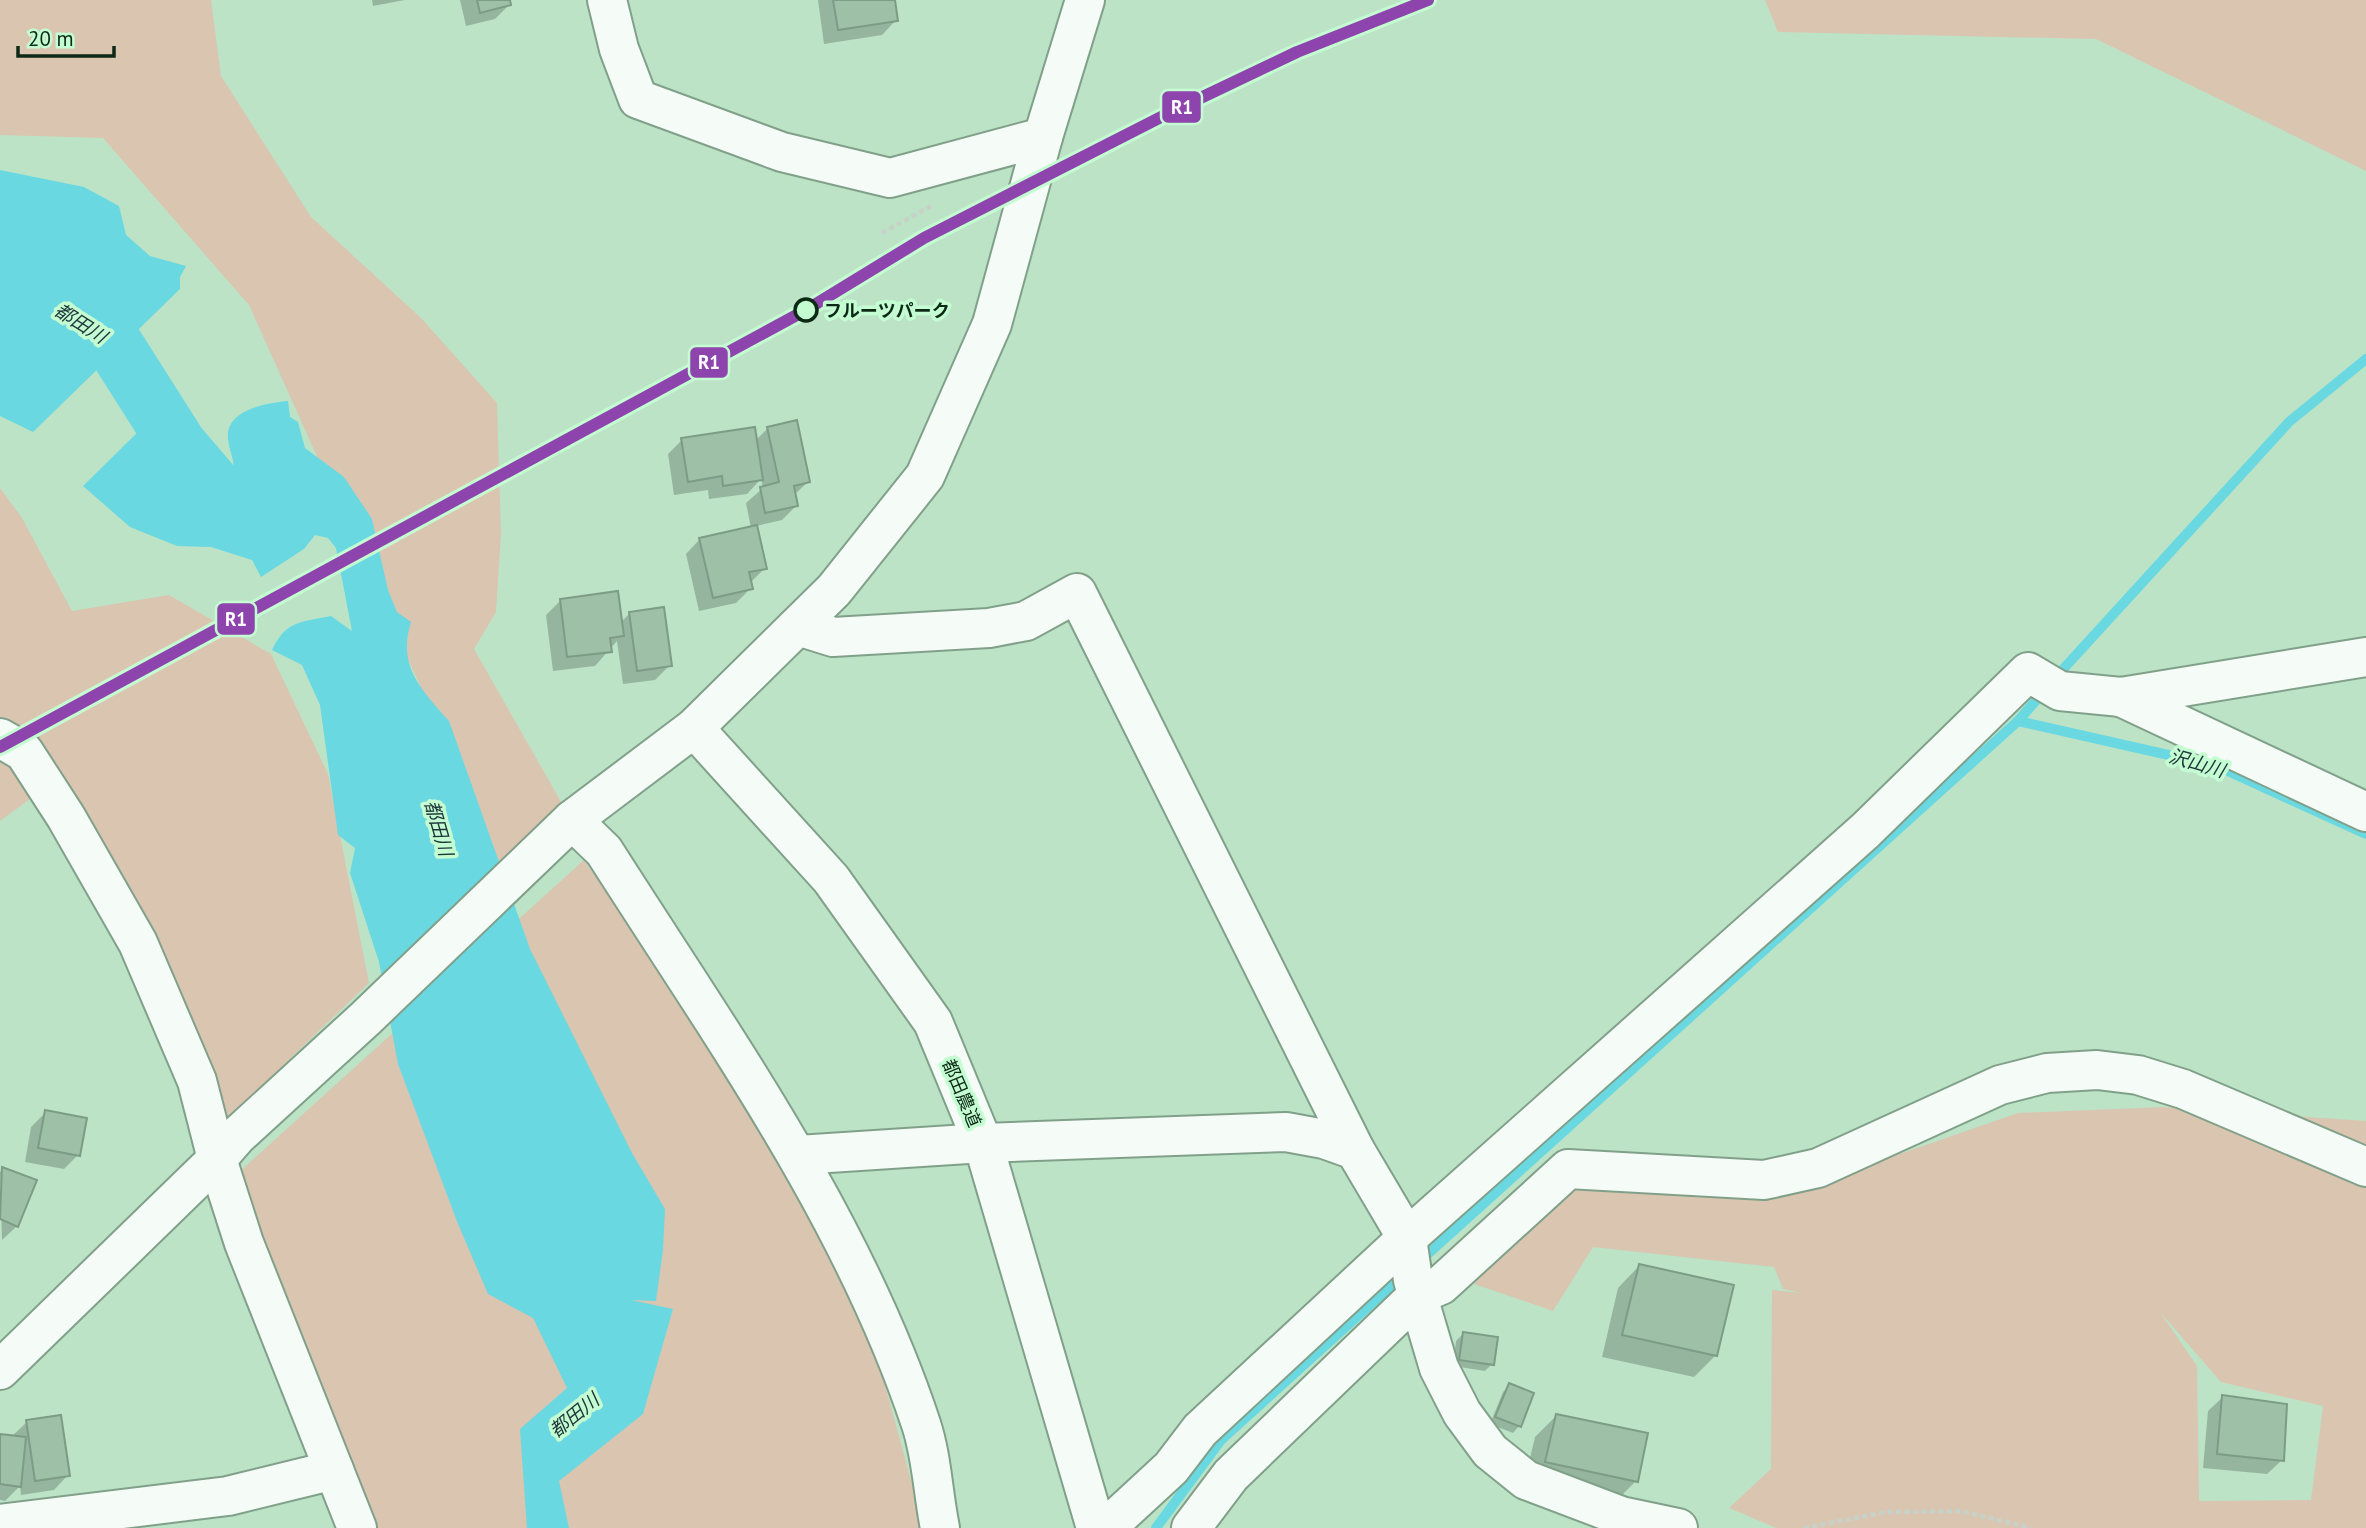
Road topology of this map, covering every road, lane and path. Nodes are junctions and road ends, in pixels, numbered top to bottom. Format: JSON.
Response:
{"nodes":[{"id":1,"x":607,"y":0,"type":"edge"},
{"id":2,"x":1085,"y":0,"type":"edge"},
{"id":3,"x":1043,"y":137,"type":"junction"},
{"id":4,"x":798,"y":626,"type":"junction"},
{"id":5,"x":2366,"y":657,"type":"edge"},
{"id":6,"x":2121,"y":697,"type":"junction"},
{"id":7,"x":694,"y":728,"type":"junction"},
{"id":8,"x":0,"y":738,"type":"edge"},
{"id":9,"x":2366,"y":812,"type":"edge"},
{"id":10,"x":572,"y":820,"type":"junction"},
{"id":11,"x":983,"y":1143,"type":"junction"},
{"id":12,"x":227,"y":1147,"type":"junction"},
{"id":13,"x":1355,"y":1150,"type":"junction"},
{"id":14,"x":799,"y":1155,"type":"junction"},
{"id":15,"x":2366,"y":1167,"type":"edge"},
{"id":16,"x":1412,"y":1266,"type":"junction"},
{"id":17,"x":0,"y":1370,"type":"edge"},
{"id":18,"x":334,"y":1471,"type":"junction"},
{"id":19,"x":0,"y":1524,"type":"edge"},
{"id":20,"x":356,"y":1528,"type":"edge"},
{"id":21,"x":940,"y":1528,"type":"edge"},
{"id":22,"x":1097,"y":1528,"type":"edge"},
{"id":23,"x":1106,"y":1528,"type":"edge"},
{"id":24,"x":1191,"y":1528,"type":"edge"},
{"id":25,"x":1678,"y":1528,"type":"edge"},
{"id":26,"x":1804,"y":1528,"type":"edge"},
{"id":27,"x":2032,"y":1528,"type":"edge"}],
"edges":[{"from":1,"to":3,"type":"street"},
{"from":2,"to":3,"type":"street"},
{"from":3,"to":4,"type":"street"},
{"from":4,"to":7,"type":"street"},
{"from":4,"to":13,"type":"street"},
{"from":5,"to":6,"type":"street"},
{"from":6,"to":9,"type":"street"},
{"from":6,"to":16,"type":"street"},
{"from":7,"to":10,"type":"street"},
{"from":7,"to":11,"type":"street","name":"都田農道"},
{"from":8,"to":12,"type":"street"},
{"from":10,"to":12,"type":"street"},
{"from":10,"to":14,"type":"street"},
{"from":11,"to":13,"type":"street"},
{"from":11,"to":14,"type":"street"},
{"from":11,"to":22,"type":"street","name":"都田農道"},
{"from":12,"to":17,"type":"street"},
{"from":12,"to":18,"type":"street"},
{"from":13,"to":16,"type":"street"},
{"from":14,"to":21,"type":"street"},
{"from":15,"to":16,"type":"street"},
{"from":16,"to":23,"type":"street"},
{"from":16,"to":24,"type":"street"},
{"from":16,"to":25,"type":"street"},
{"from":18,"to":19,"type":"street"},
{"from":18,"to":20,"type":"street"},
{"from":26,"to":27,"type":"path"}]}
